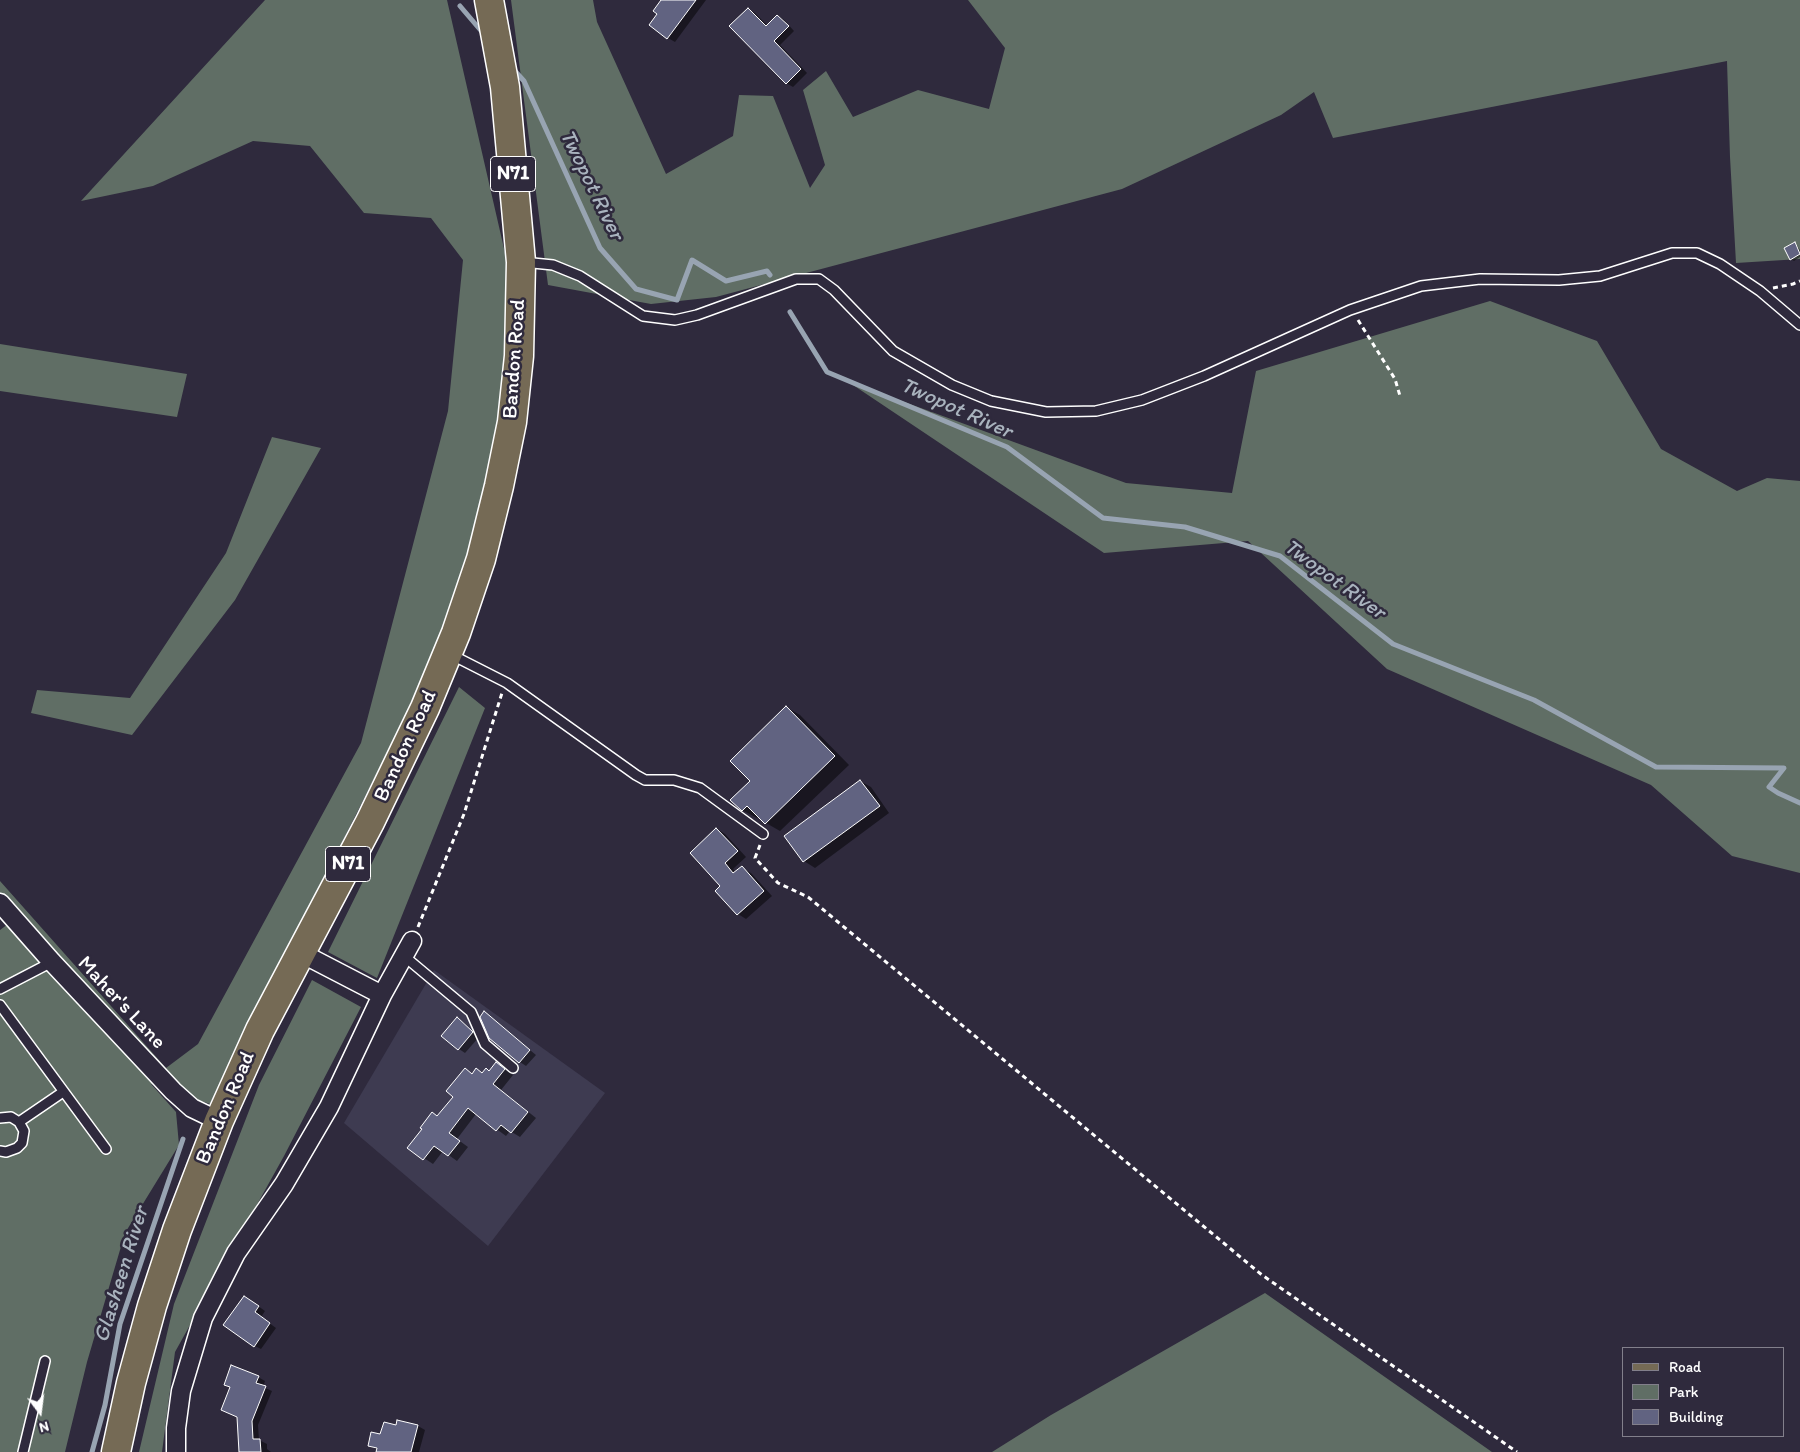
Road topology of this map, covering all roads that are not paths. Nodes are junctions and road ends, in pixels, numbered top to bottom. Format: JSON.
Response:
{"nodes":[{"id":1,"x":489,"y":0,"type":"edge"},
{"id":2,"x":521,"y":262,"type":"junction"},
{"id":3,"x":1800,"y":325,"type":"edge"},
{"id":4,"x":448,"y":652,"type":"junction"},
{"id":5,"x":763,"y":834,"type":"road end"},
{"id":6,"x":0,"y":903,"type":"edge"},
{"id":7,"x":412,"y":941,"type":"road end"},
{"id":8,"x":301,"y":953,"type":"junction"},
{"id":9,"x":404,"y":956,"type":"junction"},
{"id":10,"x":52,"y":962,"type":"junction"},
{"id":11,"x":0,"y":989,"type":"edge"},
{"id":12,"x":382,"y":995,"type":"junction"},
{"id":13,"x":0,"y":1005,"type":"edge"},
{"id":14,"x":513,"y":1068,"type":"dead end"},
{"id":15,"x":63,"y":1092,"type":"junction"},
{"id":16,"x":0,"y":1118,"type":"edge"},
{"id":17,"x":219,"y":1121,"type":"junction"},
{"id":18,"x":19,"y":1122,"type":"junction"},
{"id":19,"x":106,"y":1149,"type":"dead end"},
{"id":20,"x":0,"y":1151,"type":"edge"},
{"id":21,"x":45,"y":1361,"type":"dead end"},
{"id":22,"x":23,"y":1452,"type":"edge"},
{"id":23,"x":116,"y":1452,"type":"edge"},
{"id":24,"x":176,"y":1452,"type":"edge"}],
"edges":[{"from":1,"to":2,"type":"main road","name":"Bandon Road","number":"N71"},
{"from":2,"to":3,"type":"lane"},
{"from":2,"to":4,"type":"main road","name":"Bandon Road","number":"N71"},
{"from":4,"to":5,"type":"lane"},
{"from":4,"to":8,"type":"main road","name":"Bandon Road","number":"N71"},
{"from":6,"to":10,"type":"street","name":"Maher's Lane"},
{"from":7,"to":9,"type":"street"},
{"from":8,"to":12,"type":"street"},
{"from":8,"to":17,"type":"main road","name":"Bandon Road","number":"N71"},
{"from":9,"to":12,"type":"street"},
{"from":9,"to":14,"type":"lane"},
{"from":10,"to":11,"type":"lane"},
{"from":10,"to":17,"type":"street","name":"Maher's Lane"},
{"from":12,"to":24,"type":"street"},
{"from":13,"to":15,"type":"lane"},
{"from":15,"to":18,"type":"lane"},
{"from":15,"to":19,"type":"lane"},
{"from":16,"to":18,"type":"lane"},
{"from":17,"to":23,"type":"main road","name":"Bandon Road","number":"N71"},
{"from":18,"to":20,"type":"lane"},
{"from":21,"to":22,"type":"lane"}]}
